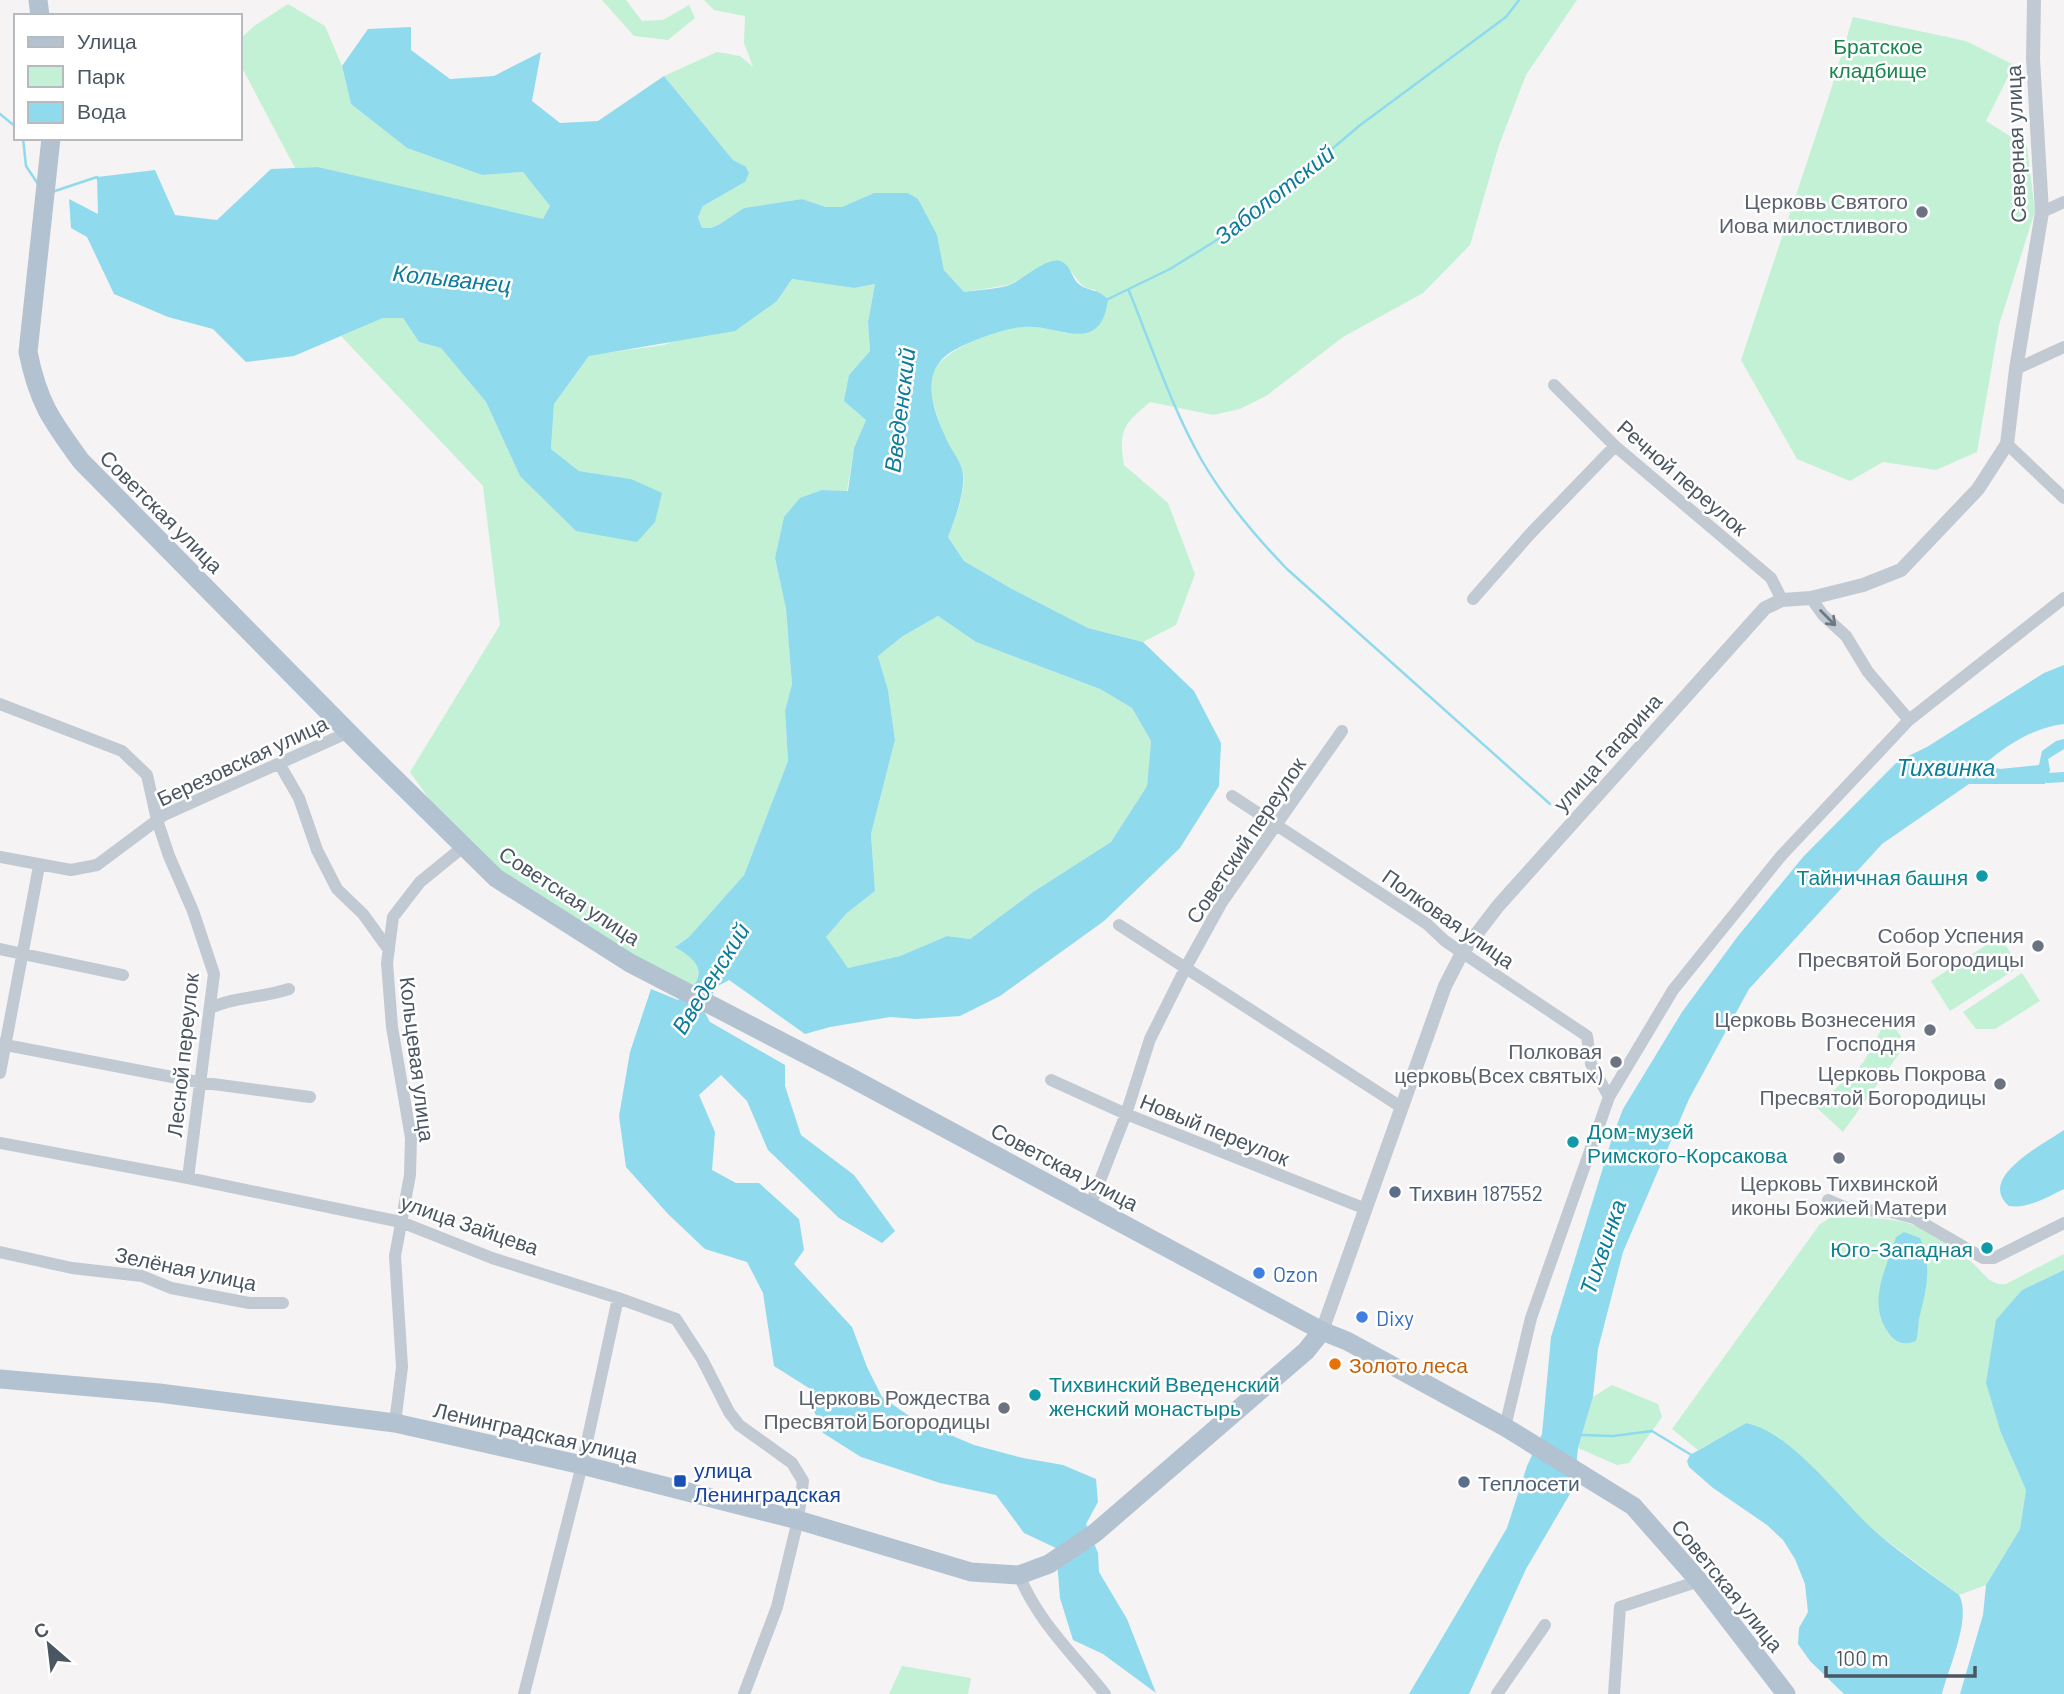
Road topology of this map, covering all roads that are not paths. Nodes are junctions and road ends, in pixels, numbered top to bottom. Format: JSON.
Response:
{"nodes":[{"id":1,"x":2034,"y":0,"type":"edge"},
{"id":2,"x":51,"y":140,"type":"edge"},
{"id":3,"x":2064,"y":202,"type":"edge"},
{"id":4,"x":2042,"y":212,"type":"junction"},
{"id":5,"x":2064,"y":348,"type":"edge"},
{"id":6,"x":2016,"y":369,"type":"junction"},
{"id":7,"x":1554,"y":385,"type":"dead end"},
{"id":8,"x":2007,"y":444,"type":"junction"},
{"id":9,"x":1615,"y":446,"type":"junction"},
{"id":10,"x":2064,"y":498,"type":"edge"},
{"id":11,"x":1811,"y":598,"type":"junction"},
{"id":12,"x":2064,"y":598,"type":"edge"},
{"id":13,"x":1473,"y":599,"type":"dead end"},
{"id":14,"x":1782,"y":600,"type":"junction"},
{"id":15,"x":0,"y":704,"type":"edge"},
{"id":16,"x":1909,"y":720,"type":"junction"},
{"id":17,"x":349,"y":732,"type":"junction"},
{"id":18,"x":1342,"y":732,"type":"dead end"},
{"id":19,"x":280,"y":765,"type":"junction"},
{"id":20,"x":1232,"y":796,"type":"dead end"},
{"id":21,"x":157,"y":820,"type":"junction"},
{"id":22,"x":1276,"y":824,"type":"junction"},
{"id":23,"x":463,"y":847,"type":"junction"},
{"id":24,"x":0,"y":857,"type":"edge"},
{"id":25,"x":39,"y":866,"type":"junction"},
{"id":26,"x":1119,"y":925,"type":"dead end"},
{"id":27,"x":0,"y":949,"type":"edge"},
{"id":28,"x":389,"y":950,"type":"junction"},
{"id":29,"x":24,"y":953,"type":"junction"},
{"id":30,"x":1462,"y":953,"type":"junction"},
{"id":31,"x":1185,"y":969,"type":"junction"},
{"id":32,"x":123,"y":975,"type":"dead end"},
{"id":33,"x":289,"y":989,"type":"dead end"},
{"id":34,"x":210,"y":1008,"type":"junction"},
{"id":35,"x":3,"y":1045,"type":"edge"},
{"id":36,"x":0,"y":1073,"type":"edge"},
{"id":37,"x":1051,"y":1080,"type":"dead end"},
{"id":38,"x":198,"y":1082,"type":"junction"},
{"id":39,"x":310,"y":1097,"type":"dead end"},
{"id":40,"x":1609,"y":1097,"type":"junction"},
{"id":41,"x":1401,"y":1107,"type":"junction"},
{"id":42,"x":1126,"y":1114,"type":"junction"},
{"id":43,"x":0,"y":1143,"type":"edge"},
{"id":44,"x":188,"y":1178,"type":"junction"},
{"id":45,"x":1828,"y":1200,"type":"dead end"},
{"id":46,"x":1090,"y":1206,"type":"junction"},
{"id":47,"x":1366,"y":1209,"type":"junction"},
{"id":48,"x":401,"y":1222,"type":"junction"},
{"id":49,"x":2064,"y":1223,"type":"edge"},
{"id":50,"x":0,"y":1252,"type":"edge"},
{"id":51,"x":618,"y":1298,"type":"junction"},
{"id":52,"x":283,"y":1303,"type":"dead end"},
{"id":53,"x":1322,"y":1331,"type":"junction"},
{"id":54,"x":0,"y":1379,"type":"edge"},
{"id":55,"x":395,"y":1423,"type":"junction"},
{"id":56,"x":1505,"y":1427,"type":"junction"},
{"id":57,"x":582,"y":1465,"type":"junction"},
{"id":58,"x":798,"y":1520,"type":"junction"},
{"id":59,"x":1019,"y":1575,"type":"junction"},
{"id":60,"x":1699,"y":1581,"type":"junction"},
{"id":61,"x":1545,"y":1625,"type":"dead end"},
{"id":62,"x":524,"y":1694,"type":"edge"},
{"id":63,"x":744,"y":1694,"type":"edge"},
{"id":64,"x":1105,"y":1694,"type":"edge"},
{"id":65,"x":1497,"y":1694,"type":"edge"},
{"id":66,"x":1614,"y":1694,"type":"edge"},
{"id":67,"x":1786,"y":1694,"type":"edge"}],
"edges":[{"from":1,"to":4,"type":"street","name":"Северная улица"},
{"from":2,"to":17,"type":"main road","name":"Советская улица"},
{"from":3,"to":4,"type":"street"},
{"from":4,"to":6,"type":"street","name":"Северная улица"},
{"from":5,"to":6,"type":"street"},
{"from":6,"to":8,"type":"street"},
{"from":7,"to":9,"type":"street","name":"Речной переулок"},
{"from":8,"to":10,"type":"street"},
{"from":8,"to":11,"type":"street"},
{"from":9,"to":13,"type":"street"},
{"from":9,"to":14,"type":"street","name":"Речной переулок"},
{"from":11,"to":14,"type":"street"},
{"from":11,"to":16,"type":"street","one_way":true},
{"from":12,"to":16,"type":"street"},
{"from":14,"to":30,"type":"street","name":"улица Гагарина"},
{"from":15,"to":21,"type":"street","name":"Лесной переулок"},
{"from":16,"to":40,"type":"street"},
{"from":17,"to":19,"type":"street","name":"Березовская улица"},
{"from":17,"to":23,"type":"main road","name":"Советская улица"},
{"from":18,"to":22,"type":"street","name":"Советский переулок"},
{"from":19,"to":21,"type":"street","name":"Березовская улица"},
{"from":19,"to":28,"type":"street","name":"Кольцевая улица"},
{"from":20,"to":22,"type":"street","name":"Полковая улица"},
{"from":21,"to":25,"type":"street","name":"Березовская улица"},
{"from":21,"to":34,"type":"street","name":"Лесной переулок"},
{"from":22,"to":30,"type":"street","name":"Полковая улица"},
{"from":22,"to":31,"type":"street","name":"Советский переулок"},
{"from":23,"to":28,"type":"street","name":"Кольцевая улица"},
{"from":23,"to":46,"type":"main road","name":"Советская улица"},
{"from":24,"to":25,"type":"street","name":"Березовская улица"},
{"from":25,"to":29,"type":"street"},
{"from":26,"to":31,"type":"street"},
{"from":27,"to":29,"type":"street"},
{"from":28,"to":48,"type":"street","name":"Кольцевая улица"},
{"from":29,"to":32,"type":"street"},
{"from":29,"to":35,"type":"street"},
{"from":30,"to":40,"type":"street","name":"Полковая улица"},
{"from":30,"to":41,"type":"street","name":"улица Гагарина"},
{"from":31,"to":41,"type":"street"},
{"from":31,"to":42,"type":"street","name":"Советский переулок"},
{"from":33,"to":34,"type":"street"},
{"from":34,"to":38,"type":"street","name":"Лесной переулок"},
{"from":35,"to":36,"type":"street"},
{"from":35,"to":38,"type":"street"},
{"from":37,"to":42,"type":"street","name":"Новый переулок"},
{"from":38,"to":39,"type":"street"},
{"from":38,"to":44,"type":"street","name":"Лесной переулок"},
{"from":40,"to":56,"type":"street"},
{"from":41,"to":47,"type":"street","name":"улица Гагарина"},
{"from":42,"to":46,"type":"street","name":"Советский переулок"},
{"from":42,"to":47,"type":"street","name":"Новый переулок"},
{"from":43,"to":44,"type":"street","name":"улица Зайцева"},
{"from":44,"to":48,"type":"street","name":"улица Зайцева"},
{"from":45,"to":49,"type":"street"},
{"from":46,"to":53,"type":"main road","name":"Советская улица"},
{"from":47,"to":53,"type":"street","name":"улица Гагарина"},
{"from":48,"to":51,"type":"street","name":"улица Зайцева"},
{"from":48,"to":55,"type":"street","name":"Кольцевая улица"},
{"from":50,"to":52,"type":"street","name":"Зелёная улица"},
{"from":51,"to":57,"type":"street"},
{"from":51,"to":58,"type":"street","name":"улица Зайцева"},
{"from":53,"to":56,"type":"main road","name":"Советская улица"},
{"from":53,"to":59,"type":"main road","name":"Ленинградская улица"},
{"from":54,"to":55,"type":"main road","name":"Ленинградская улица"},
{"from":55,"to":57,"type":"main road","name":"Ленинградская улица"},
{"from":56,"to":60,"type":"main road","name":"Советская улица"},
{"from":57,"to":58,"type":"main road","name":"Ленинградская улица"},
{"from":57,"to":62,"type":"street"},
{"from":58,"to":59,"type":"main road","name":"Ленинградская улица"},
{"from":58,"to":63,"type":"street","name":"улица Зайцева"},
{"from":59,"to":64,"type":"street"},
{"from":60,"to":66,"type":"street"},
{"from":60,"to":67,"type":"main road","name":"Советская улица"},
{"from":61,"to":65,"type":"street"}]}
